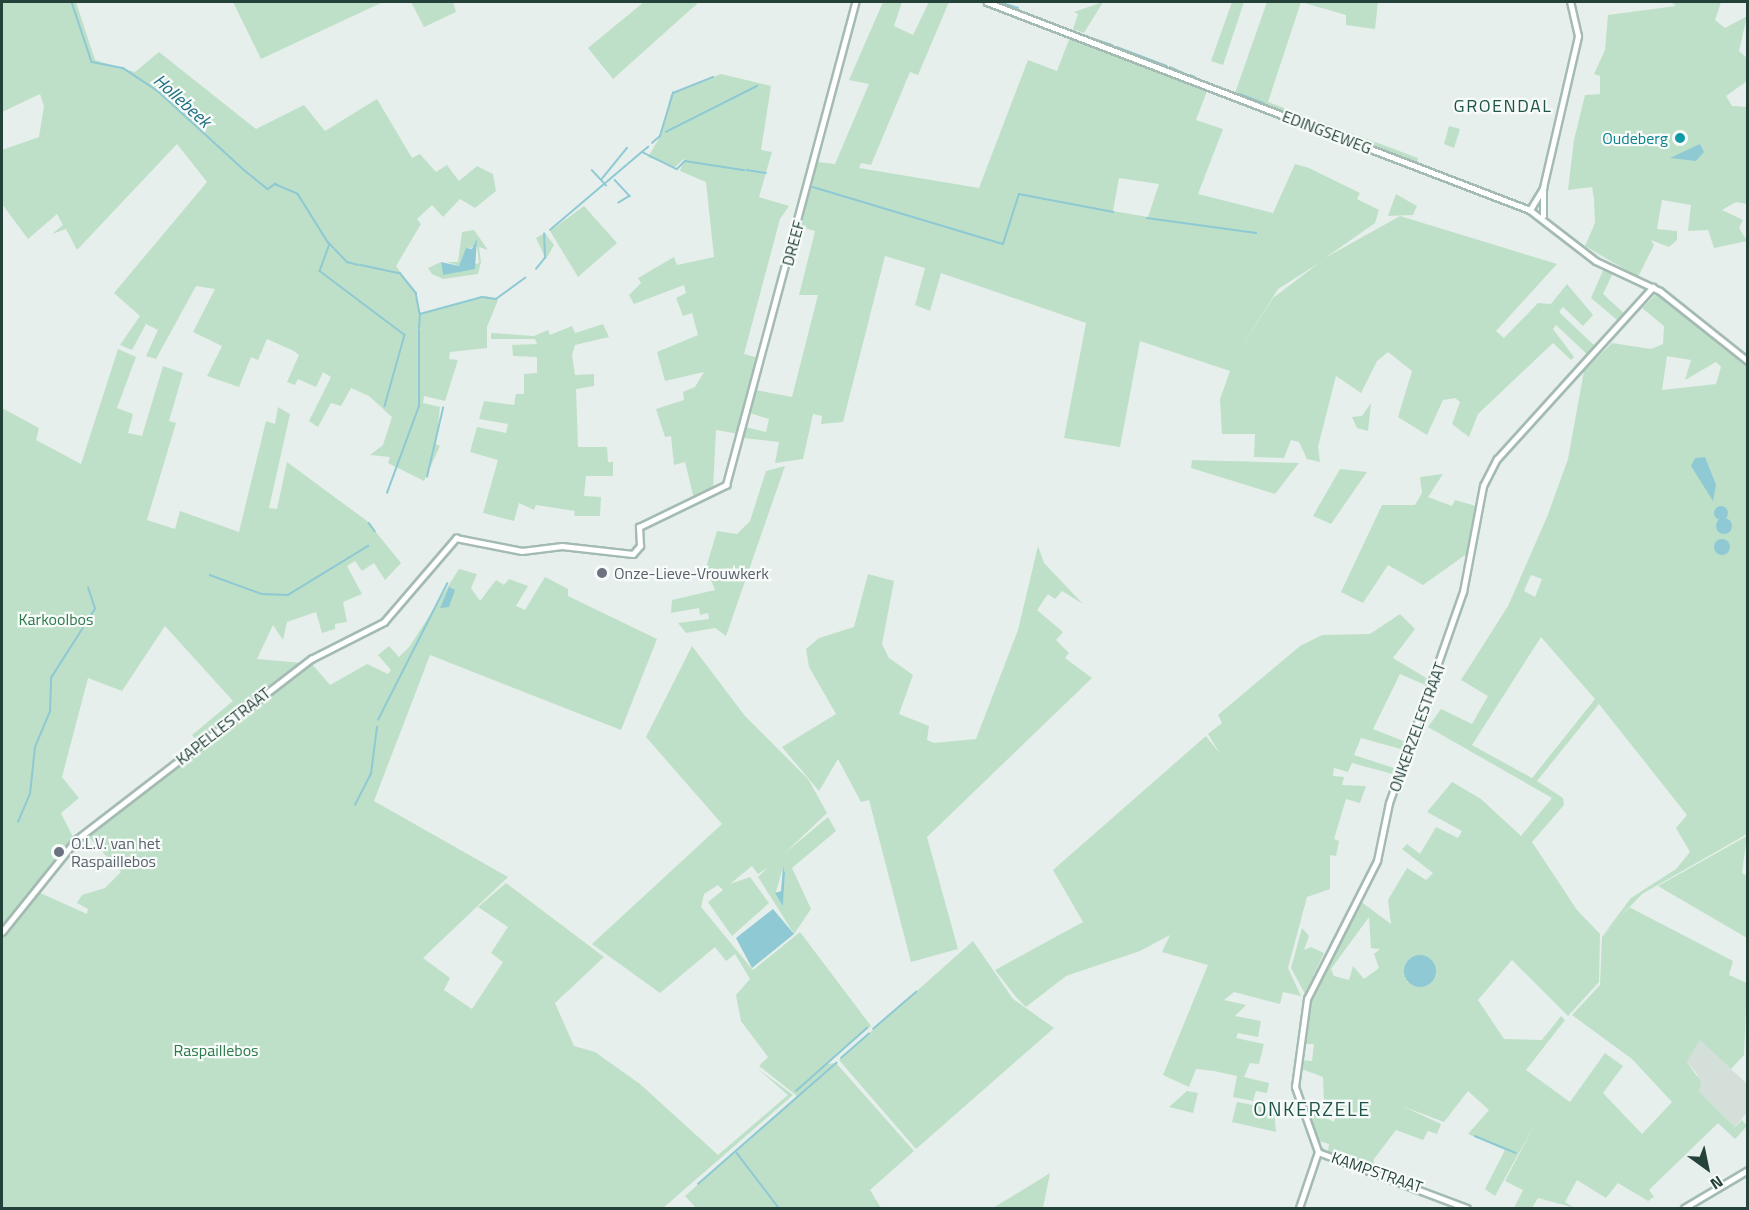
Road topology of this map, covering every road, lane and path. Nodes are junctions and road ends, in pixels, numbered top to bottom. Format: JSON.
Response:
{"nodes":[{"id":1,"x":855,"y":2,"type":"edge"},
{"id":2,"x":987,"y":2,"type":"edge"},
{"id":3,"x":1570,"y":2,"type":"edge"},
{"id":4,"x":1543,"y":188,"type":"junction"},
{"id":5,"x":1530,"y":210,"type":"junction"},
{"id":6,"x":1543,"y":216,"type":"junction"},
{"id":7,"x":1653,"y":287,"type":"junction"},
{"id":8,"x":1748,"y":361,"type":"edge"},
{"id":9,"x":456,"y":538,"type":"joint"},
{"id":10,"x":2,"y":932,"type":"edge"},
{"id":11,"x":1318,"y":1152,"type":"junction"},
{"id":12,"x":1748,"y":1170,"type":"edge"},
{"id":13,"x":1299,"y":1209,"type":"edge"},
{"id":14,"x":1467,"y":1209,"type":"edge"},
{"id":15,"x":1684,"y":1209,"type":"edge"}],
"edges":[{"from":1,"to":9,"type":"street","name":"DREEF"},
{"from":2,"to":5,"type":"street","name":"EDINGSEWEG"},
{"from":3,"to":4,"type":"street"},
{"from":4,"to":5,"type":"street"},
{"from":4,"to":6,"type":"street"},
{"from":5,"to":6,"type":"street","name":"EDINGSEWEG"},
{"from":6,"to":7,"type":"street","name":"EDINGSEWEG"},
{"from":7,"to":8,"type":"street","name":"EDINGSEWEG"},
{"from":7,"to":11,"type":"street","name":"ONKERZELESTRAAT"},
{"from":9,"to":10,"type":"street","name":"KAPELLESTRAAT"},
{"from":11,"to":13,"type":"street"},
{"from":11,"to":14,"type":"street","name":"KAMPSTRAAT"},
{"from":12,"to":15,"type":"street"}]}
